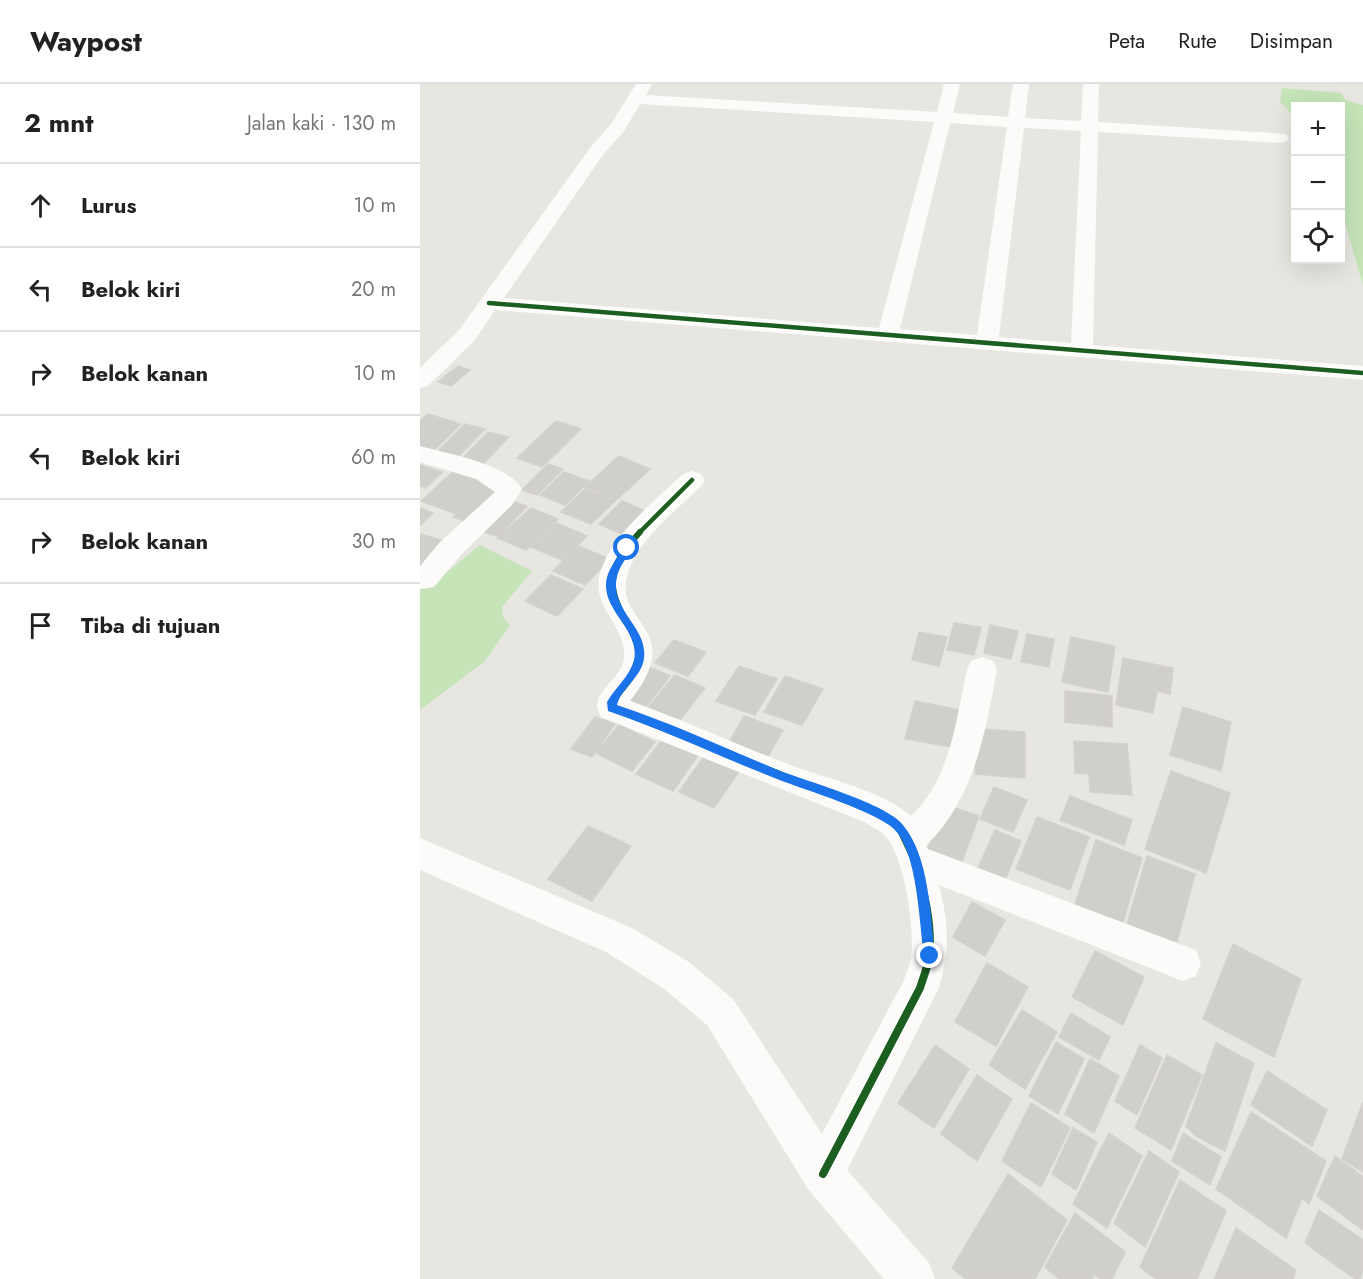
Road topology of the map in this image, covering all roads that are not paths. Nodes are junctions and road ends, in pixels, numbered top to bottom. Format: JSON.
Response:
{"nodes":[{"id":1,"x":952,"y":84,"type":"edge"},
{"id":2,"x":1021,"y":84,"type":"edge"},
{"id":3,"x":1091,"y":84,"type":"edge"},
{"id":4,"x":640,"y":92,"type":"edge"},
{"id":5,"x":943,"y":118,"type":"junction"},
{"id":6,"x":1016,"y":122,"type":"junction"},
{"id":7,"x":1090,"y":126,"type":"junction"},
{"id":8,"x":1280,"y":138,"type":"dead end"},
{"id":9,"x":489,"y":303,"type":"junction"},
{"id":10,"x":888,"y":335,"type":"junction"},
{"id":11,"x":987,"y":343,"type":"junction"},
{"id":12,"x":1082,"y":351,"type":"junction"},
{"id":13,"x":420,"y":354,"type":"edge"},
{"id":14,"x":444,"y":356,"type":"junction"},
{"id":15,"x":1363,"y":373,"type":"edge"},
{"id":16,"x":420,"y":381,"type":"edge"},
{"id":17,"x":420,"y":454,"type":"edge"},
{"id":18,"x":692,"y":480,"type":"dead end"},
{"id":19,"x":424,"y":580,"type":"dead end"},
{"id":20,"x":982,"y":669,"type":"dead end"},
{"id":21,"x":912,"y":851,"type":"junction"},
{"id":22,"x":420,"y":854,"type":"edge"},
{"id":23,"x":1183,"y":963,"type":"dead end"},
{"id":24,"x":823,"y":1174,"type":"junction"},
{"id":25,"x":913,"y":1279,"type":"edge"}],
"edges":[{"from":1,"to":5,"type":"street"},
{"from":2,"to":6,"type":"street"},
{"from":3,"to":7,"type":"street"},
{"from":4,"to":5,"type":"street"},
{"from":4,"to":9,"type":"street"},
{"from":5,"to":6,"type":"street"},
{"from":5,"to":10,"type":"street"},
{"from":6,"to":7,"type":"street"},
{"from":6,"to":11,"type":"street"},
{"from":7,"to":8,"type":"street"},
{"from":7,"to":12,"type":"street"},
{"from":9,"to":10,"type":"street"},
{"from":9,"to":14,"type":"street"},
{"from":10,"to":11,"type":"street"},
{"from":11,"to":12,"type":"street"},
{"from":12,"to":15,"type":"street"},
{"from":13,"to":14,"type":"street"},
{"from":14,"to":16,"type":"street"},
{"from":17,"to":19,"type":"street"},
{"from":18,"to":21,"type":"street"},
{"from":20,"to":21,"type":"street"},
{"from":21,"to":23,"type":"street"},
{"from":21,"to":24,"type":"street"},
{"from":22,"to":24,"type":"street"},
{"from":24,"to":25,"type":"street"}]}
